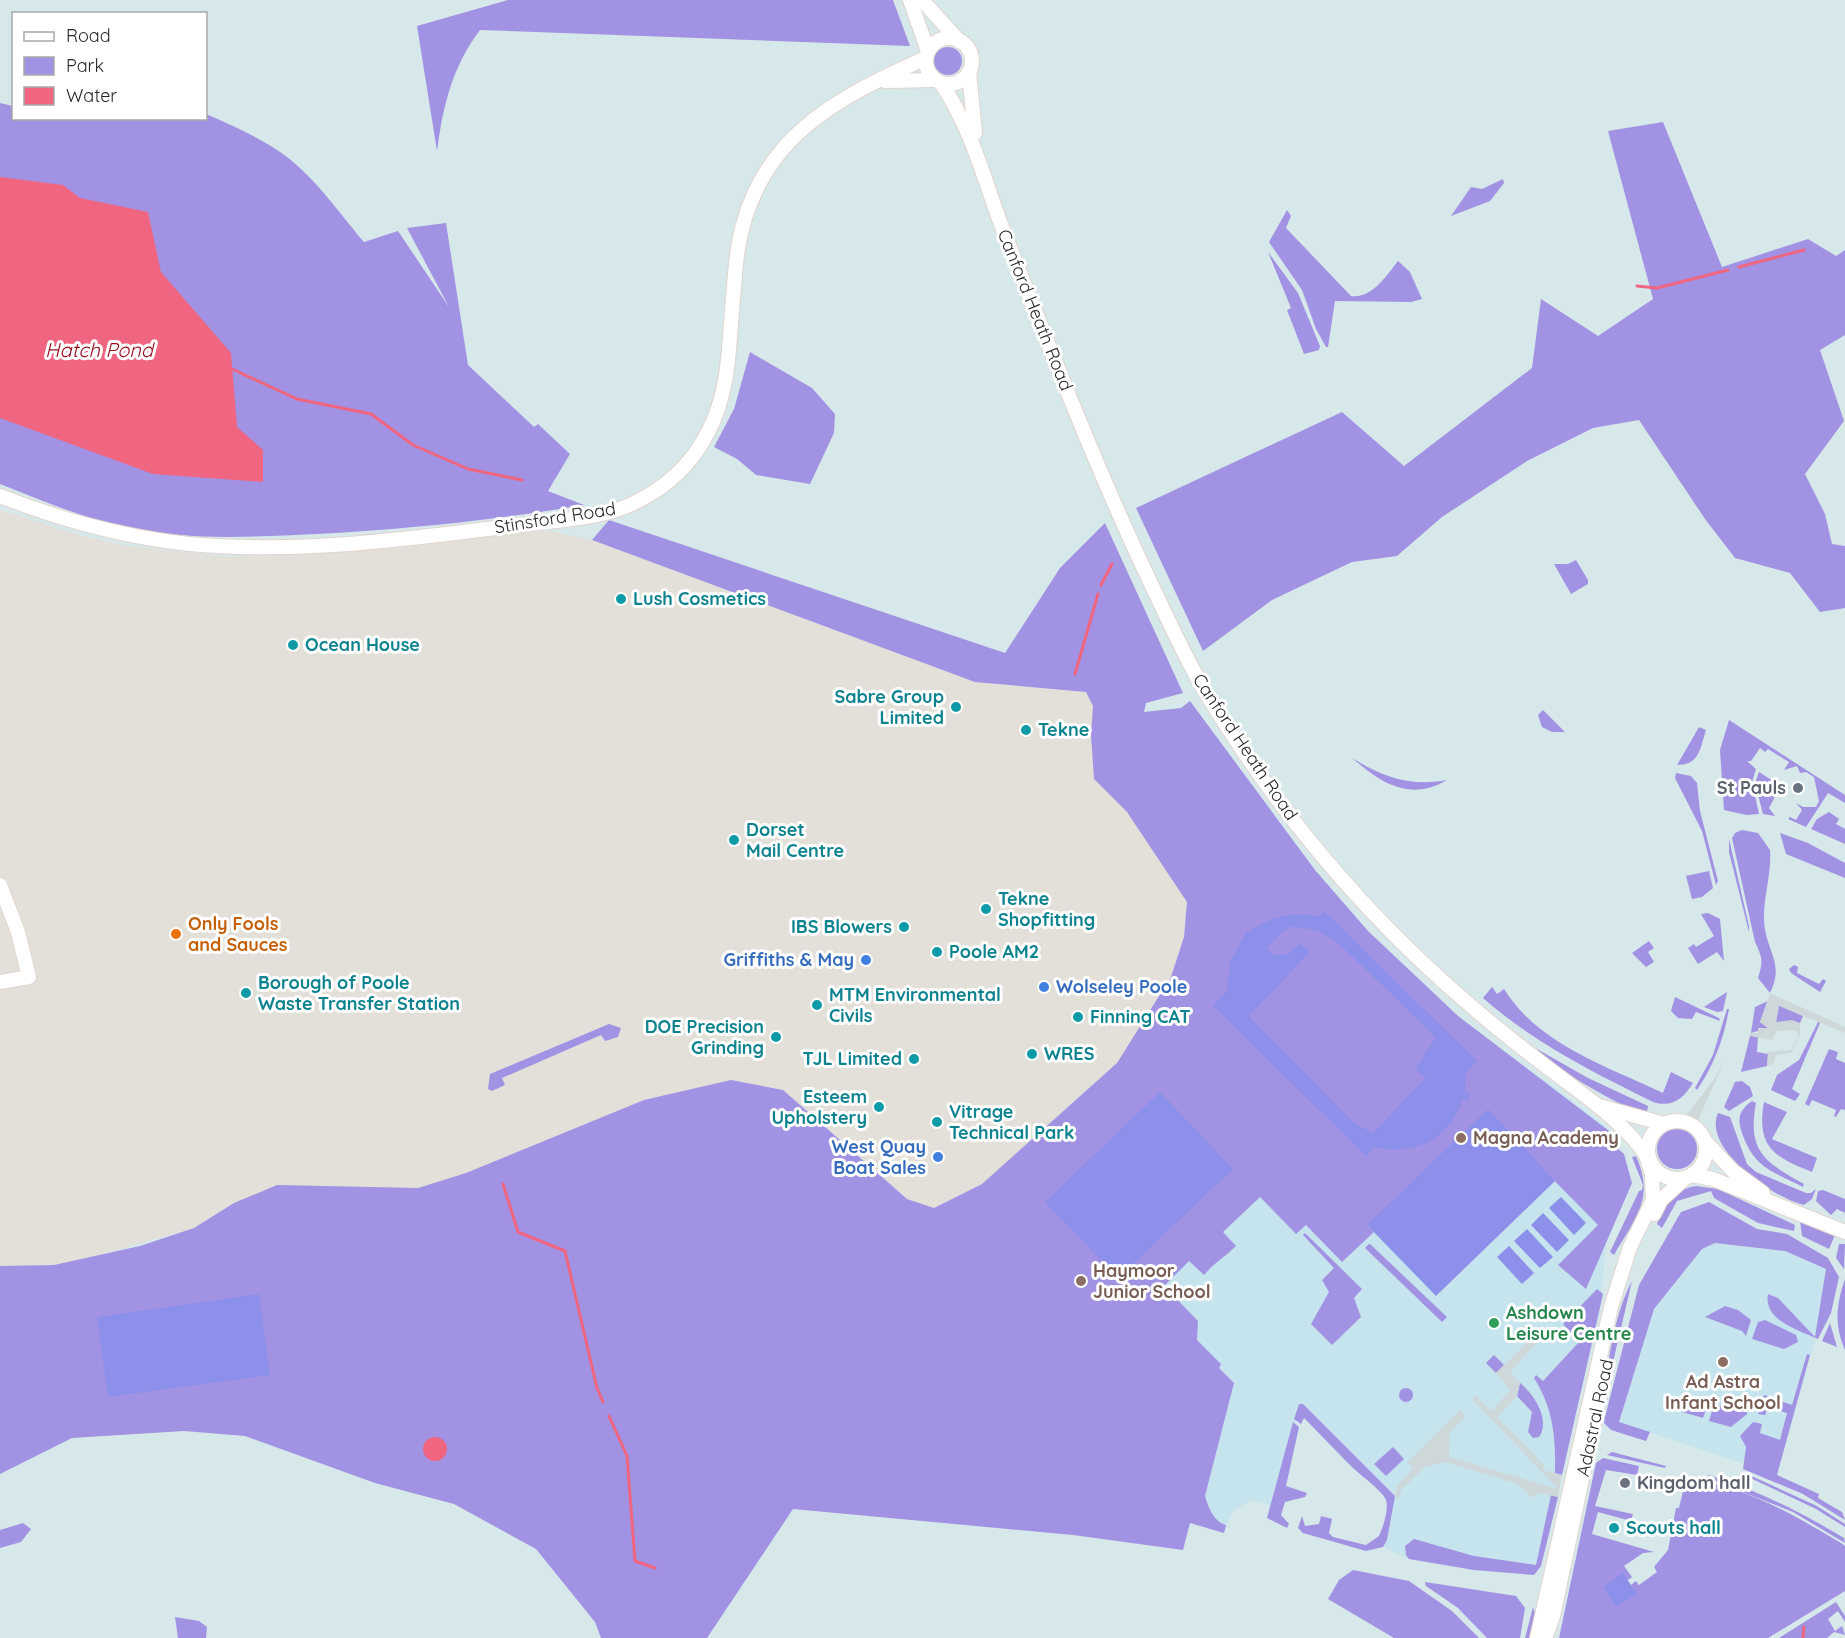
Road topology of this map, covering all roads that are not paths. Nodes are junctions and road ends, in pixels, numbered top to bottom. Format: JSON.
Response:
{"nodes":[{"id":1,"x":910,"y":0,"type":"edge"},
{"id":2,"x":922,"y":0,"type":"edge"},
{"id":3,"x":959,"y":41,"type":"junction"},
{"id":4,"x":927,"y":55,"type":"junction"},
{"id":5,"x":969,"y":72,"type":"junction"},
{"id":6,"x":938,"y":81,"type":"junction"},
{"id":7,"x":877,"y":82,"type":"junction"},
{"id":8,"x":978,"y":156,"type":"junction"},
{"id":9,"x":0,"y":498,"type":"edge"},
{"id":10,"x":0,"y":885,"type":"edge"},
{"id":11,"x":0,"y":982,"type":"edge"},
{"id":12,"x":1598,"y":1106,"type":"junction"},
{"id":13,"x":1664,"y":1124,"type":"junction"},
{"id":14,"x":1703,"y":1140,"type":"junction"},
{"id":15,"x":1648,"y":1158,"type":"junction"},
{"id":16,"x":1659,"y":1173,"type":"junction"},
{"id":17,"x":1689,"y":1176,"type":"junction"},
{"id":18,"x":1653,"y":1200,"type":"junction"},
{"id":19,"x":1781,"y":1207,"type":"junction"},
{"id":20,"x":1845,"y":1232,"type":"edge"},
{"id":21,"x":1588,"y":1435,"type":"junction"},
{"id":22,"x":1537,"y":1638,"type":"edge"},
{"id":23,"x":1545,"y":1638,"type":"edge"}],
"edges":[{"from":1,"to":4,"type":"street"},
{"from":2,"to":3,"type":"street"},
{"from":3,"to":4,"type":"street"},
{"from":3,"to":5,"type":"street"},
{"from":4,"to":6,"type":"street"},
{"from":4,"to":7,"type":"street","name":"Stinsford Road"},
{"from":5,"to":6,"type":"street"},
{"from":5,"to":8,"type":"street","name":"Canford Heath Road"},
{"from":6,"to":7,"type":"street","name":"Stinsford Road"},
{"from":6,"to":8,"type":"street","name":"Canford Heath Road"},
{"from":7,"to":9,"type":"street","name":"Stinsford Road"},
{"from":8,"to":12,"type":"street","name":"Canford Heath Road"},
{"from":10,"to":11,"type":"street"},
{"from":12,"to":13,"type":"street","name":"Canford Heath Road"},
{"from":12,"to":15,"type":"street","name":"Canford Heath Road"},
{"from":13,"to":14,"type":"street"},
{"from":13,"to":15,"type":"street"},
{"from":14,"to":17,"type":"street"},
{"from":14,"to":19,"type":"street"},
{"from":15,"to":16,"type":"street"},
{"from":15,"to":18,"type":"street"},
{"from":16,"to":17,"type":"street"},
{"from":16,"to":18,"type":"street"},
{"from":17,"to":19,"type":"street"},
{"from":17,"to":21,"type":"street","name":"Adastral Road"},
{"from":18,"to":21,"type":"street"},
{"from":19,"to":20,"type":"street"},
{"from":21,"to":22,"type":"street"},
{"from":21,"to":23,"type":"street","name":"Adastral Road"}]}
